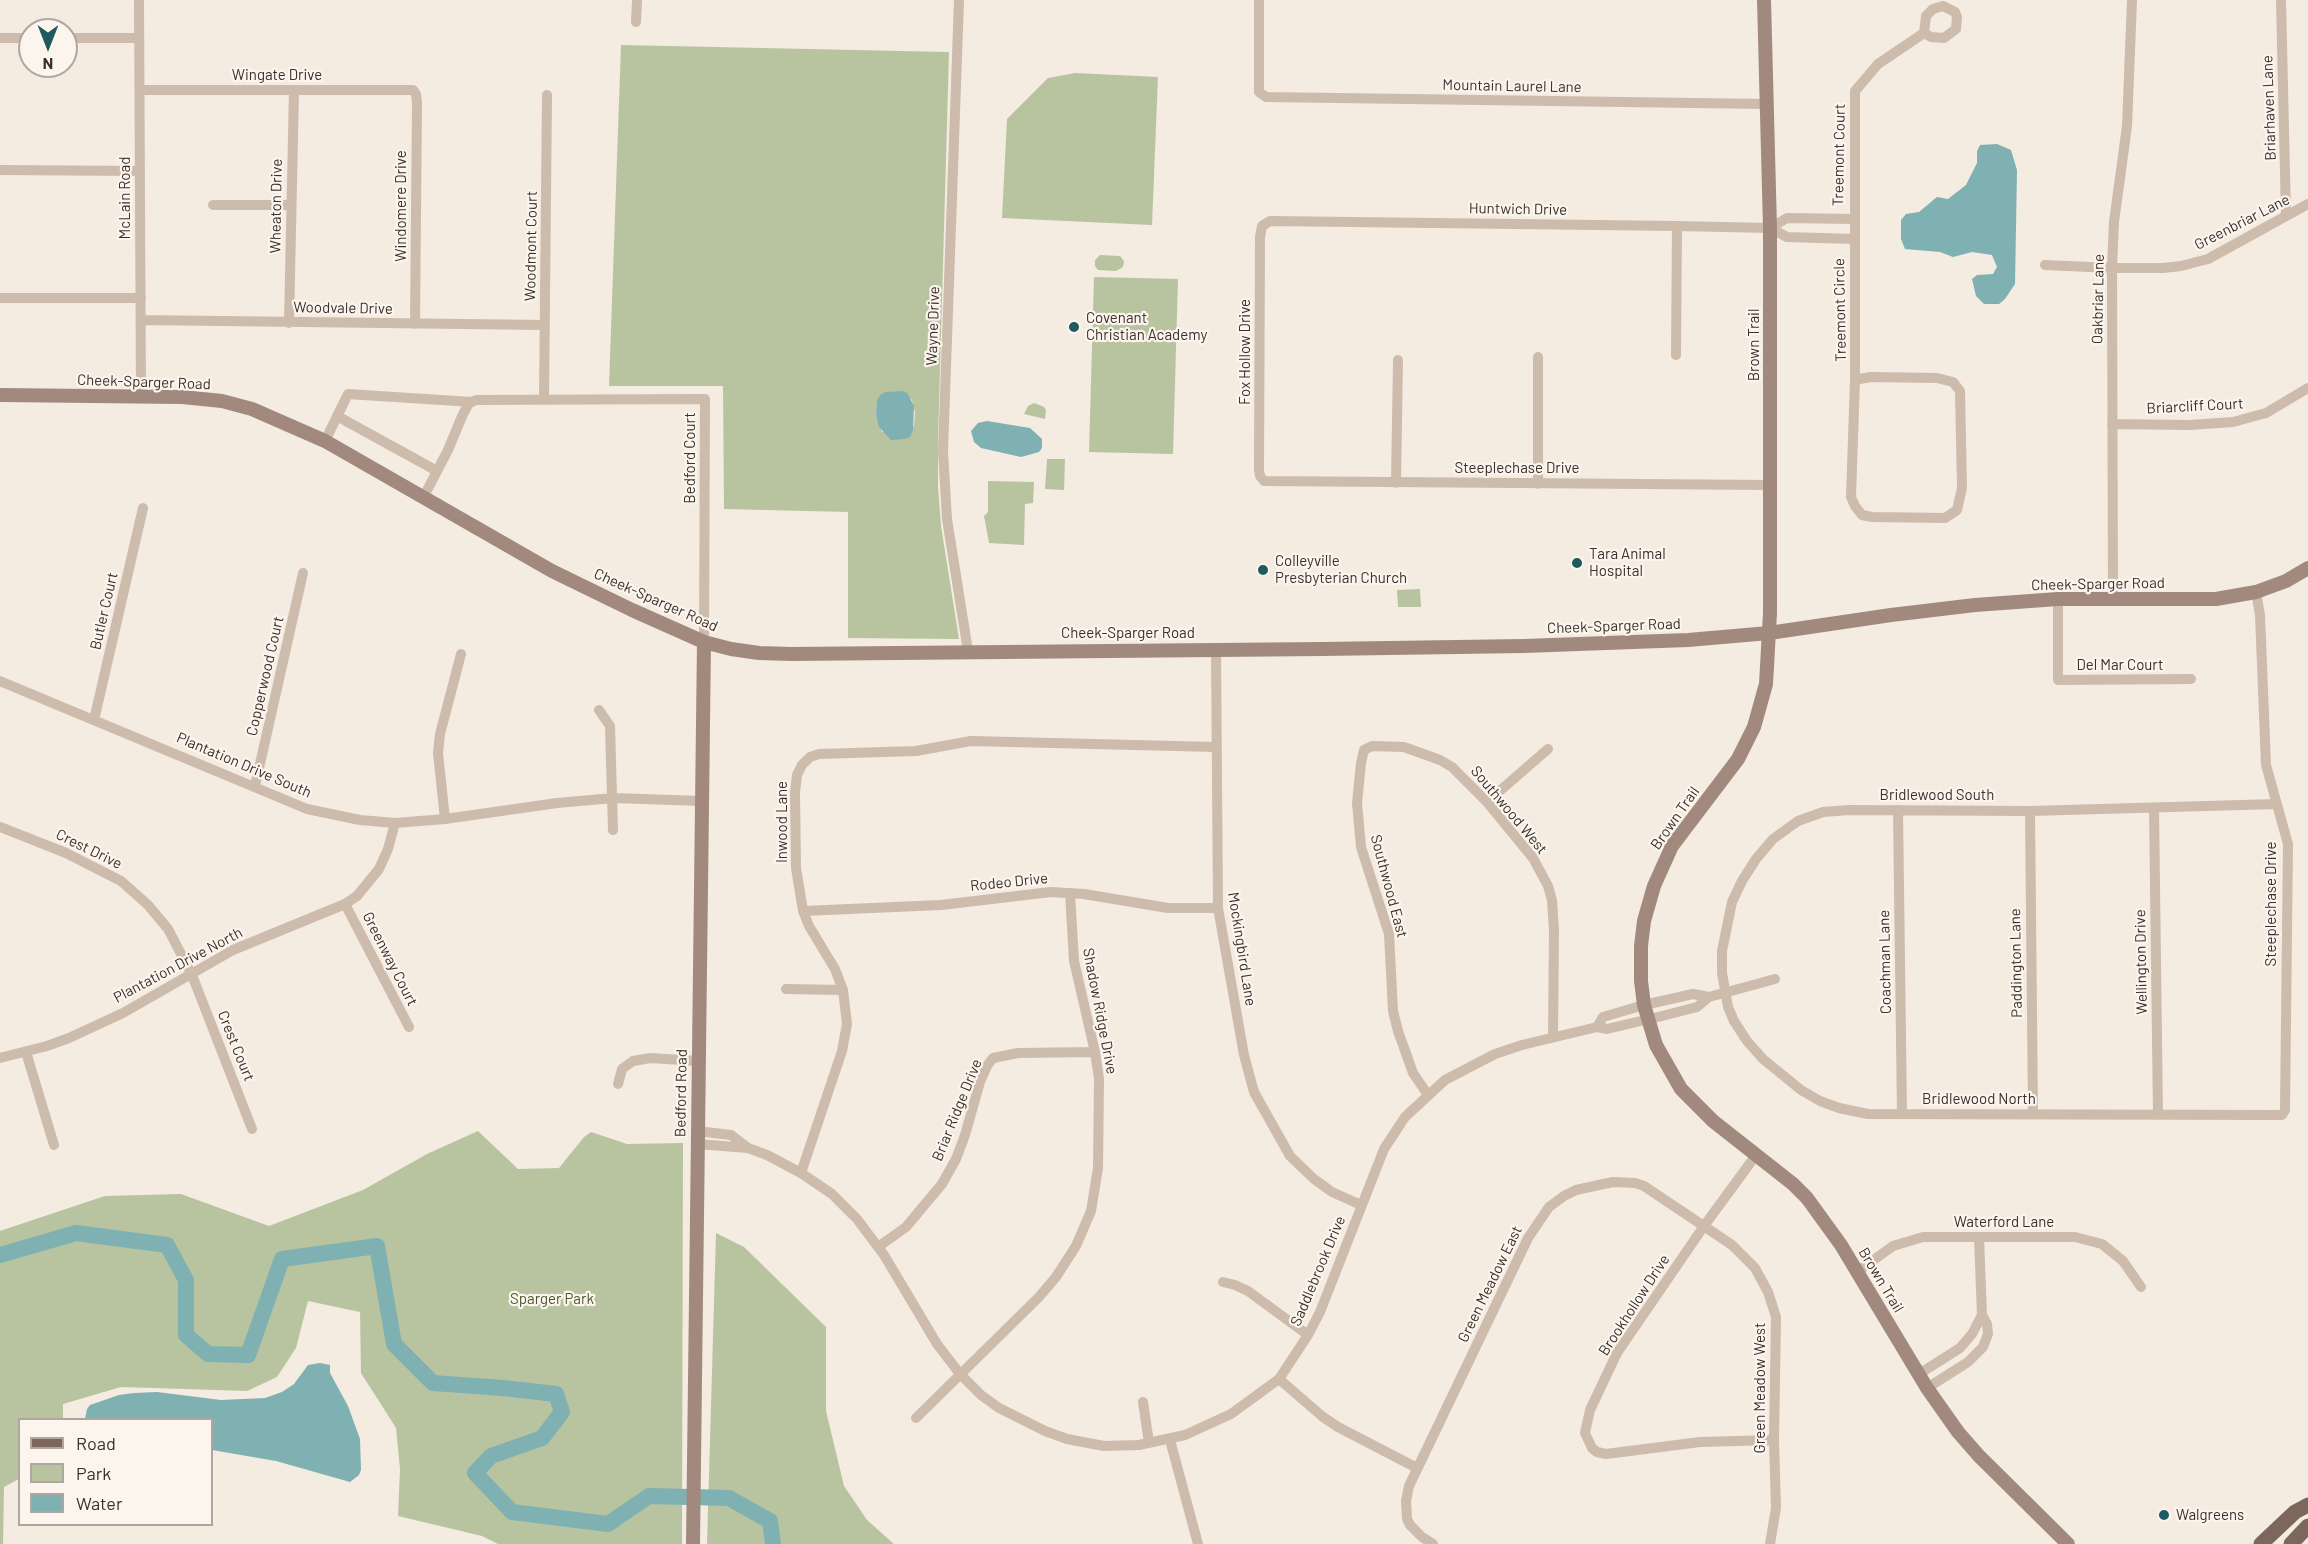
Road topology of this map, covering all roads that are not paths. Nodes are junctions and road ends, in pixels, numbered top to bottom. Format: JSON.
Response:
{"nodes":[{"id":1,"x":139,"y":0,"type":"edge"},
{"id":2,"x":637,"y":0,"type":"edge"},
{"id":3,"x":959,"y":0,"type":"edge"},
{"id":4,"x":1259,"y":0,"type":"edge"},
{"id":5,"x":1764,"y":0,"type":"edge"},
{"id":6,"x":2132,"y":0,"type":"edge"},
{"id":7,"x":2281,"y":0,"type":"edge"},
{"id":8,"x":636,"y":22,"type":"dead end"},
{"id":9,"x":1924,"y":33,"type":"dead end"},
{"id":10,"x":0,"y":38,"type":"edge"},
{"id":11,"x":18,"y":38,"type":"edge"},
{"id":12,"x":78,"y":38,"type":"edge"},
{"id":13,"x":139,"y":38,"type":"junction"},
{"id":14,"x":140,"y":90,"type":"junction"},
{"id":15,"x":294,"y":90,"type":"junction"},
{"id":16,"x":413,"y":90,"type":"joint"},
{"id":17,"x":547,"y":95,"type":"dead end"},
{"id":18,"x":1766,"y":104,"type":"junction"},
{"id":19,"x":0,"y":170,"type":"edge"},
{"id":20,"x":140,"y":171,"type":"junction"},
{"id":21,"x":2308,"y":204,"type":"edge"},
{"id":22,"x":213,"y":205,"type":"dead end"},
{"id":23,"x":291,"y":205,"type":"junction"},
{"id":24,"x":2286,"y":216,"type":"junction"},
{"id":25,"x":1854,"y":219,"type":"junction"},
{"id":26,"x":1265,"y":224,"type":"joint"},
{"id":27,"x":1677,"y":226,"type":"junction"},
{"id":28,"x":1770,"y":228,"type":"junction"},
{"id":29,"x":1854,"y":239,"type":"junction"},
{"id":30,"x":2045,"y":265,"type":"dead end"},
{"id":31,"x":2112,"y":268,"type":"junction"},
{"id":32,"x":0,"y":298,"type":"edge"},
{"id":33,"x":141,"y":298,"type":"junction"},
{"id":34,"x":141,"y":320,"type":"junction"},
{"id":35,"x":289,"y":322,"type":"junction"},
{"id":36,"x":415,"y":324,"type":"junction"},
{"id":37,"x":545,"y":325,"type":"junction"},
{"id":38,"x":1676,"y":355,"type":"dead end"},
{"id":39,"x":1538,"y":357,"type":"dead end"},
{"id":40,"x":1398,"y":360,"type":"dead end"},
{"id":41,"x":1855,"y":380,"type":"junction"},
{"id":42,"x":2308,"y":388,"type":"edge"},
{"id":43,"x":0,"y":394,"type":"edge"},
{"id":44,"x":141,"y":397,"type":"junction"},
{"id":45,"x":544,"y":398,"type":"junction"},
{"id":46,"x":472,"y":402,"type":"junction"},
{"id":47,"x":337,"y":416,"type":"junction"},
{"id":48,"x":2112,"y":424,"type":"junction"},
{"id":49,"x":325,"y":441,"type":"junction"},
{"id":50,"x":437,"y":471,"type":"junction"},
{"id":51,"x":1264,"y":481,"type":"joint"},
{"id":52,"x":1396,"y":483,"type":"junction"},
{"id":53,"x":1538,"y":484,"type":"junction"},
{"id":54,"x":1770,"y":484,"type":"junction"},
{"id":55,"x":423,"y":498,"type":"junction"},
{"id":56,"x":143,"y":508,"type":"dead end"},
{"id":57,"x":2308,"y":568,"type":"edge"},
{"id":58,"x":303,"y":573,"type":"dead end"},
{"id":59,"x":2256,"y":592,"type":"junction"},
{"id":60,"x":2058,"y":599,"type":"junction"},
{"id":61,"x":2113,"y":600,"type":"junction"},
{"id":62,"x":1769,"y":633,"type":"junction"},
{"id":63,"x":704,"y":642,"type":"junction"},
{"id":64,"x":1216,"y":649,"type":"junction"},
{"id":65,"x":968,"y":651,"type":"junction"},
{"id":66,"x":461,"y":654,"type":"dead end"},
{"id":67,"x":2191,"y":679,"type":"dead end"},
{"id":68,"x":0,"y":681,"type":"edge"},
{"id":69,"x":599,"y":710,"type":"dead end"},
{"id":70,"x":94,"y":720,"type":"junction"},
{"id":71,"x":1216,"y":747,"type":"junction"},
{"id":72,"x":1548,"y":748,"type":"dead end"},
{"id":73,"x":1364,"y":750,"type":"joint"},
{"id":74,"x":255,"y":786,"type":"junction"},
{"id":75,"x":613,"y":798,"type":"junction"},
{"id":76,"x":702,"y":801,"type":"junction"},
{"id":77,"x":1487,"y":802,"type":"junction"},
{"id":78,"x":2277,"y":804,"type":"junction"},
{"id":79,"x":2154,"y":808,"type":"junction"},
{"id":80,"x":1898,"y":810,"type":"junction"},
{"id":81,"x":2030,"y":811,"type":"junction"},
{"id":82,"x":445,"y":819,"type":"junction"},
{"id":83,"x":395,"y":823,"type":"junction"},
{"id":84,"x":0,"y":827,"type":"edge"},
{"id":85,"x":614,"y":831,"type":"dead end"},
{"id":86,"x":1070,"y":893,"type":"junction"},
{"id":87,"x":345,"y":904,"type":"junction"},
{"id":88,"x":1218,"y":908,"type":"junction"},
{"id":89,"x":803,"y":911,"type":"junction"},
{"id":90,"x":192,"y":975,"type":"junction"},
{"id":91,"x":1775,"y":979,"type":"dead end"},
{"id":92,"x":786,"y":989,"type":"dead end"},
{"id":93,"x":843,"y":990,"type":"junction"},
{"id":94,"x":1725,"y":993,"type":"junction"},
{"id":95,"x":1708,"y":997,"type":"junction"},
{"id":96,"x":1644,"y":1005,"type":"junction"},
{"id":97,"x":1648,"y":1020,"type":"junction"},
{"id":98,"x":409,"y":1027,"type":"dead end"},
{"id":99,"x":1598,"y":1027,"type":"junction"},
{"id":100,"x":1553,"y":1037,"type":"junction"},
{"id":101,"x":26,"y":1052,"type":"junction"},
{"id":102,"x":1095,"y":1052,"type":"junction"},
{"id":103,"x":0,"y":1058,"type":"edge"},
{"id":104,"x":698,"y":1061,"type":"junction"},
{"id":105,"x":618,"y":1084,"type":"dead end"},
{"id":106,"x":1428,"y":1095,"type":"junction"},
{"id":107,"x":2284,"y":1110,"type":"joint"},
{"id":108,"x":1902,"y":1114,"type":"junction"},
{"id":109,"x":2033,"y":1114,"type":"junction"},
{"id":110,"x":2158,"y":1115,"type":"junction"},
{"id":111,"x":252,"y":1129,"type":"dead end"},
{"id":112,"x":697,"y":1138,"type":"junction"},
{"id":113,"x":54,"y":1145,"type":"dead end"},
{"id":114,"x":1756,"y":1155,"type":"junction"},
{"id":115,"x":801,"y":1173,"type":"junction"},
{"id":116,"x":1361,"y":1205,"type":"junction"},
{"id":117,"x":1704,"y":1226,"type":"junction"},
{"id":118,"x":1979,"y":1237,"type":"junction"},
{"id":119,"x":878,"y":1247,"type":"junction"},
{"id":120,"x":1857,"y":1272,"type":"junction"},
{"id":121,"x":1223,"y":1282,"type":"dead end"},
{"id":122,"x":2141,"y":1287,"type":"dead end"},
{"id":123,"x":1982,"y":1315,"type":"junction"},
{"id":124,"x":1308,"y":1335,"type":"junction"},
{"id":125,"x":960,"y":1374,"type":"junction"},
{"id":126,"x":1919,"y":1374,"type":"junction"},
{"id":127,"x":1279,"y":1379,"type":"junction"},
{"id":128,"x":1928,"y":1388,"type":"junction"},
{"id":129,"x":1143,"y":1402,"type":"dead end"},
{"id":130,"x":916,"y":1418,"type":"dead end"},
{"id":131,"x":1170,"y":1440,"type":"junction"},
{"id":132,"x":1774,"y":1440,"type":"junction"},
{"id":133,"x":1149,"y":1443,"type":"junction"},
{"id":134,"x":1417,"y":1468,"type":"junction"},
{"id":135,"x":2308,"y":1505,"type":"edge"},
{"id":136,"x":2308,"y":1526,"type":"edge"},
{"id":137,"x":693,"y":1544,"type":"edge"},
{"id":138,"x":1198,"y":1544,"type":"edge"},
{"id":139,"x":1433,"y":1544,"type":"edge"},
{"id":140,"x":1770,"y":1544,"type":"edge"},
{"id":141,"x":2068,"y":1544,"type":"edge"},
{"id":142,"x":2261,"y":1544,"type":"edge"},
{"id":143,"x":2290,"y":1544,"type":"edge"}],
"edges":[{"from":1,"to":13,"type":"street","name":"McLain Road"},
{"from":2,"to":8,"type":"street"},
{"from":3,"to":65,"type":"street","name":"Wayne Drive"},
{"from":4,"to":18,"type":"street","name":"Mountain Laurel Lane"},
{"from":5,"to":18,"type":"street","name":"Brown Trail"},
{"from":6,"to":31,"type":"street","name":"Oakbriar Lane"},
{"from":7,"to":24,"type":"street","name":"Briarhaven Lane"},
{"from":9,"to":25,"type":"street","name":"Treemont Court"},
{"from":10,"to":11,"type":"street"},
{"from":12,"to":13,"type":"street"},
{"from":13,"to":14,"type":"street","name":"McLain Road"},
{"from":14,"to":15,"type":"street","name":"Wingate Drive"},
{"from":14,"to":20,"type":"street","name":"McLain Road"},
{"from":15,"to":16,"type":"street","name":"Wingate Drive"},
{"from":15,"to":23,"type":"street","name":"Wheaton Drive"},
{"from":16,"to":36,"type":"street","name":"Windomere Drive"},
{"from":17,"to":37,"type":"street","name":"Woodmont Court"},
{"from":18,"to":28,"type":"street","name":"Brown Trail"},
{"from":19,"to":20,"type":"street"},
{"from":20,"to":33,"type":"street","name":"McLain Road"},
{"from":21,"to":24,"type":"street","name":"Greenbriar Lane"},
{"from":22,"to":23,"type":"street"},
{"from":23,"to":35,"type":"street","name":"Wheaton Drive"},
{"from":24,"to":31,"type":"street","name":"Greenbriar Lane"},
{"from":25,"to":28,"type":"street"},
{"from":25,"to":29,"type":"street","name":"Treemont Court"},
{"from":26,"to":27,"type":"street","name":"Huntwich Drive"},
{"from":26,"to":51,"type":"street","name":"Fox Hollow Drive"},
{"from":27,"to":28,"type":"street","name":"Huntwich Drive"},
{"from":27,"to":38,"type":"street"},
{"from":28,"to":29,"type":"street"},
{"from":28,"to":54,"type":"street","name":"Brown Trail"},
{"from":29,"to":41,"type":"street","name":"Treemont Circle"},
{"from":30,"to":31,"type":"street","name":"Greenbriar Lane"},
{"from":31,"to":48,"type":"street","name":"Oakbriar Lane"},
{"from":32,"to":33,"type":"street"},
{"from":33,"to":34,"type":"street","name":"McLain Road"},
{"from":34,"to":35,"type":"street","name":"Woodvale Drive"},
{"from":34,"to":44,"type":"street","name":"McLain Road"},
{"from":35,"to":36,"type":"street","name":"Woodvale Drive"},
{"from":36,"to":37,"type":"street","name":"Woodvale Drive"},
{"from":37,"to":45,"type":"street","name":"Woodmont Court"},
{"from":39,"to":53,"type":"street"},
{"from":40,"to":52,"type":"street"},
{"from":41,"to":41,"type":"street","name":"Treemont Circle"},
{"from":42,"to":48,"type":"street","name":"Briarcliff Court"},
{"from":43,"to":44,"type":"street","name":"Cheek-Sparger Road"},
{"from":44,"to":49,"type":"street","name":"Cheek-Sparger Road"},
{"from":45,"to":46,"type":"street"},
{"from":45,"to":63,"type":"street","name":"Bedford Court"},
{"from":46,"to":47,"type":"street"},
{"from":46,"to":50,"type":"street"},
{"from":47,"to":49,"type":"street"},
{"from":47,"to":50,"type":"street"},
{"from":48,"to":61,"type":"street","name":"Oakbriar Lane"},
{"from":49,"to":55,"type":"street","name":"Cheek-Sparger Road"},
{"from":50,"to":55,"type":"street"},
{"from":51,"to":52,"type":"street","name":"Steeplechase Drive"},
{"from":52,"to":53,"type":"street","name":"Steeplechase Drive"},
{"from":53,"to":54,"type":"street","name":"Steeplechase Drive"},
{"from":54,"to":62,"type":"street","name":"Brown Trail"},
{"from":55,"to":63,"type":"street","name":"Cheek-Sparger Road"},
{"from":56,"to":70,"type":"street","name":"Butler Court"},
{"from":57,"to":59,"type":"street","name":"Cheek-Sparger Road"},
{"from":58,"to":74,"type":"street","name":"Copperwood Court"},
{"from":59,"to":61,"type":"street","name":"Cheek-Sparger Road"},
{"from":59,"to":78,"type":"street","name":"Steeplechase Drive"},
{"from":60,"to":61,"type":"street","name":"Cheek-Sparger Road"},
{"from":60,"to":62,"type":"street","name":"Cheek-Sparger Road"},
{"from":60,"to":67,"type":"street","name":"Del Mar Court"},
{"from":62,"to":64,"type":"street","name":"Cheek-Sparger Road"},
{"from":62,"to":96,"type":"street","name":"Brown Trail"},
{"from":63,"to":65,"type":"street","name":"Cheek-Sparger Road"},
{"from":63,"to":76,"type":"street","name":"Bedford Road"},
{"from":64,"to":65,"type":"street","name":"Cheek-Sparger Road"},
{"from":64,"to":71,"type":"street","name":"Mockingbird Lane"},
{"from":66,"to":82,"type":"street"},
{"from":68,"to":70,"type":"street","name":"Plantation Drive South"},
{"from":69,"to":75,"type":"street"},
{"from":70,"to":74,"type":"street","name":"Plantation Drive South"},
{"from":71,"to":88,"type":"street","name":"Mockingbird Lane"},
{"from":71,"to":89,"type":"street","name":"Inwood Lane"},
{"from":72,"to":77,"type":"street"},
{"from":73,"to":77,"type":"street","name":"Southwood West"},
{"from":73,"to":106,"type":"street","name":"Southwood East"},
{"from":74,"to":83,"type":"street","name":"Plantation Drive South"},
{"from":75,"to":76,"type":"street","name":"Plantation Drive South"},
{"from":75,"to":82,"type":"street","name":"Plantation Drive South"},
{"from":75,"to":85,"type":"street"},
{"from":76,"to":104,"type":"street","name":"Bedford Road"},
{"from":77,"to":100,"type":"street","name":"Southwood West"},
{"from":78,"to":79,"type":"street","name":"Bridlewood South"},
{"from":78,"to":107,"type":"street","name":"Steeplechase Drive"},
{"from":79,"to":81,"type":"street","name":"Bridlewood South"},
{"from":79,"to":110,"type":"street","name":"Wellington Drive"},
{"from":80,"to":81,"type":"street","name":"Bridlewood South"},
{"from":80,"to":94,"type":"street","name":"Bridlewood South"},
{"from":80,"to":108,"type":"street","name":"Coachman Lane"},
{"from":81,"to":109,"type":"street","name":"Paddington Lane"},
{"from":82,"to":83,"type":"street","name":"Plantation Drive South"},
{"from":83,"to":87,"type":"street","name":"Plantation Drive North"},
{"from":84,"to":90,"type":"street","name":"Crest Drive"},
{"from":86,"to":88,"type":"street","name":"Rodeo Drive"},
{"from":86,"to":89,"type":"street","name":"Rodeo Drive"},
{"from":86,"to":102,"type":"street","name":"Shadow Ridge Drive"},
{"from":87,"to":90,"type":"street","name":"Plantation Drive North"},
{"from":87,"to":98,"type":"street","name":"Greenway Court"},
{"from":88,"to":116,"type":"street","name":"Mockingbird Lane"},
{"from":89,"to":93,"type":"street","name":"Inwood Lane"},
{"from":90,"to":101,"type":"street","name":"Plantation Drive North"},
{"from":90,"to":111,"type":"street","name":"Crest Court"},
{"from":91,"to":94,"type":"street"},
{"from":92,"to":93,"type":"street"},
{"from":93,"to":115,"type":"street","name":"Inwood Lane"},
{"from":94,"to":95,"type":"street"},
{"from":94,"to":108,"type":"street","name":"Bridlewood North"},
{"from":95,"to":96,"type":"street","name":"Saddlebrook Drive"},
{"from":95,"to":97,"type":"street","name":"Saddlebrook Drive"},
{"from":96,"to":97,"type":"street","name":"Brown Trail"},
{"from":96,"to":99,"type":"street","name":"Saddlebrook Drive"},
{"from":97,"to":99,"type":"street","name":"Saddlebrook Drive"},
{"from":97,"to":114,"type":"street","name":"Brown Trail"},
{"from":99,"to":100,"type":"street","name":"Saddlebrook Drive"},
{"from":100,"to":106,"type":"street","name":"Saddlebrook Drive"},
{"from":101,"to":103,"type":"street","name":"Plantation Drive North"},
{"from":101,"to":113,"type":"street"},
{"from":102,"to":119,"type":"street","name":"Briar Ridge Drive"},
{"from":102,"to":125,"type":"street","name":"Shadow Ridge Drive"},
{"from":104,"to":105,"type":"street"},
{"from":104,"to":112,"type":"street","name":"Bedford Road"},
{"from":106,"to":116,"type":"street","name":"Saddlebrook Drive"},
{"from":107,"to":110,"type":"street","name":"Bridlewood North"},
{"from":108,"to":109,"type":"street","name":"Bridlewood North"},
{"from":109,"to":110,"type":"street","name":"Bridlewood North"},
{"from":112,"to":115,"type":"street","name":"Saddlebrook Drive"},
{"from":112,"to":137,"type":"street","name":"Bedford Road"},
{"from":114,"to":117,"type":"street","name":"Brookhollow Drive"},
{"from":114,"to":120,"type":"street","name":"Brown Trail"},
{"from":115,"to":119,"type":"street","name":"Saddlebrook Drive"},
{"from":116,"to":124,"type":"street","name":"Saddlebrook Drive"},
{"from":117,"to":132,"type":"street","name":"Green Meadow West"},
{"from":117,"to":132,"type":"street","name":"Brookhollow Drive"},
{"from":117,"to":134,"type":"street","name":"Green Meadow East"},
{"from":118,"to":120,"type":"street","name":"Waterford Lane"},
{"from":118,"to":122,"type":"street","name":"Waterford Lane"},
{"from":118,"to":123,"type":"street"},
{"from":119,"to":125,"type":"street","name":"Saddlebrook Drive"},
{"from":120,"to":126,"type":"street","name":"Brown Trail"},
{"from":121,"to":124,"type":"street"},
{"from":123,"to":126,"type":"street"},
{"from":123,"to":128,"type":"street"},
{"from":124,"to":127,"type":"street","name":"Saddlebrook Drive"},
{"from":125,"to":130,"type":"street","name":"Shadow Ridge Drive"},
{"from":125,"to":133,"type":"street","name":"Saddlebrook Drive"},
{"from":126,"to":128,"type":"street","name":"Brown Trail"},
{"from":127,"to":131,"type":"street","name":"Saddlebrook Drive"},
{"from":127,"to":134,"type":"street"},
{"from":128,"to":141,"type":"street","name":"Brown Trail"},
{"from":129,"to":133,"type":"street"},
{"from":131,"to":133,"type":"street","name":"Saddlebrook Drive"},
{"from":131,"to":138,"type":"street"},
{"from":132,"to":140,"type":"street","name":"Green Meadow West"},
{"from":134,"to":139,"type":"street","name":"Green Meadow East"},
{"from":135,"to":142,"type":"main road"},
{"from":136,"to":143,"type":"main road"}]}
